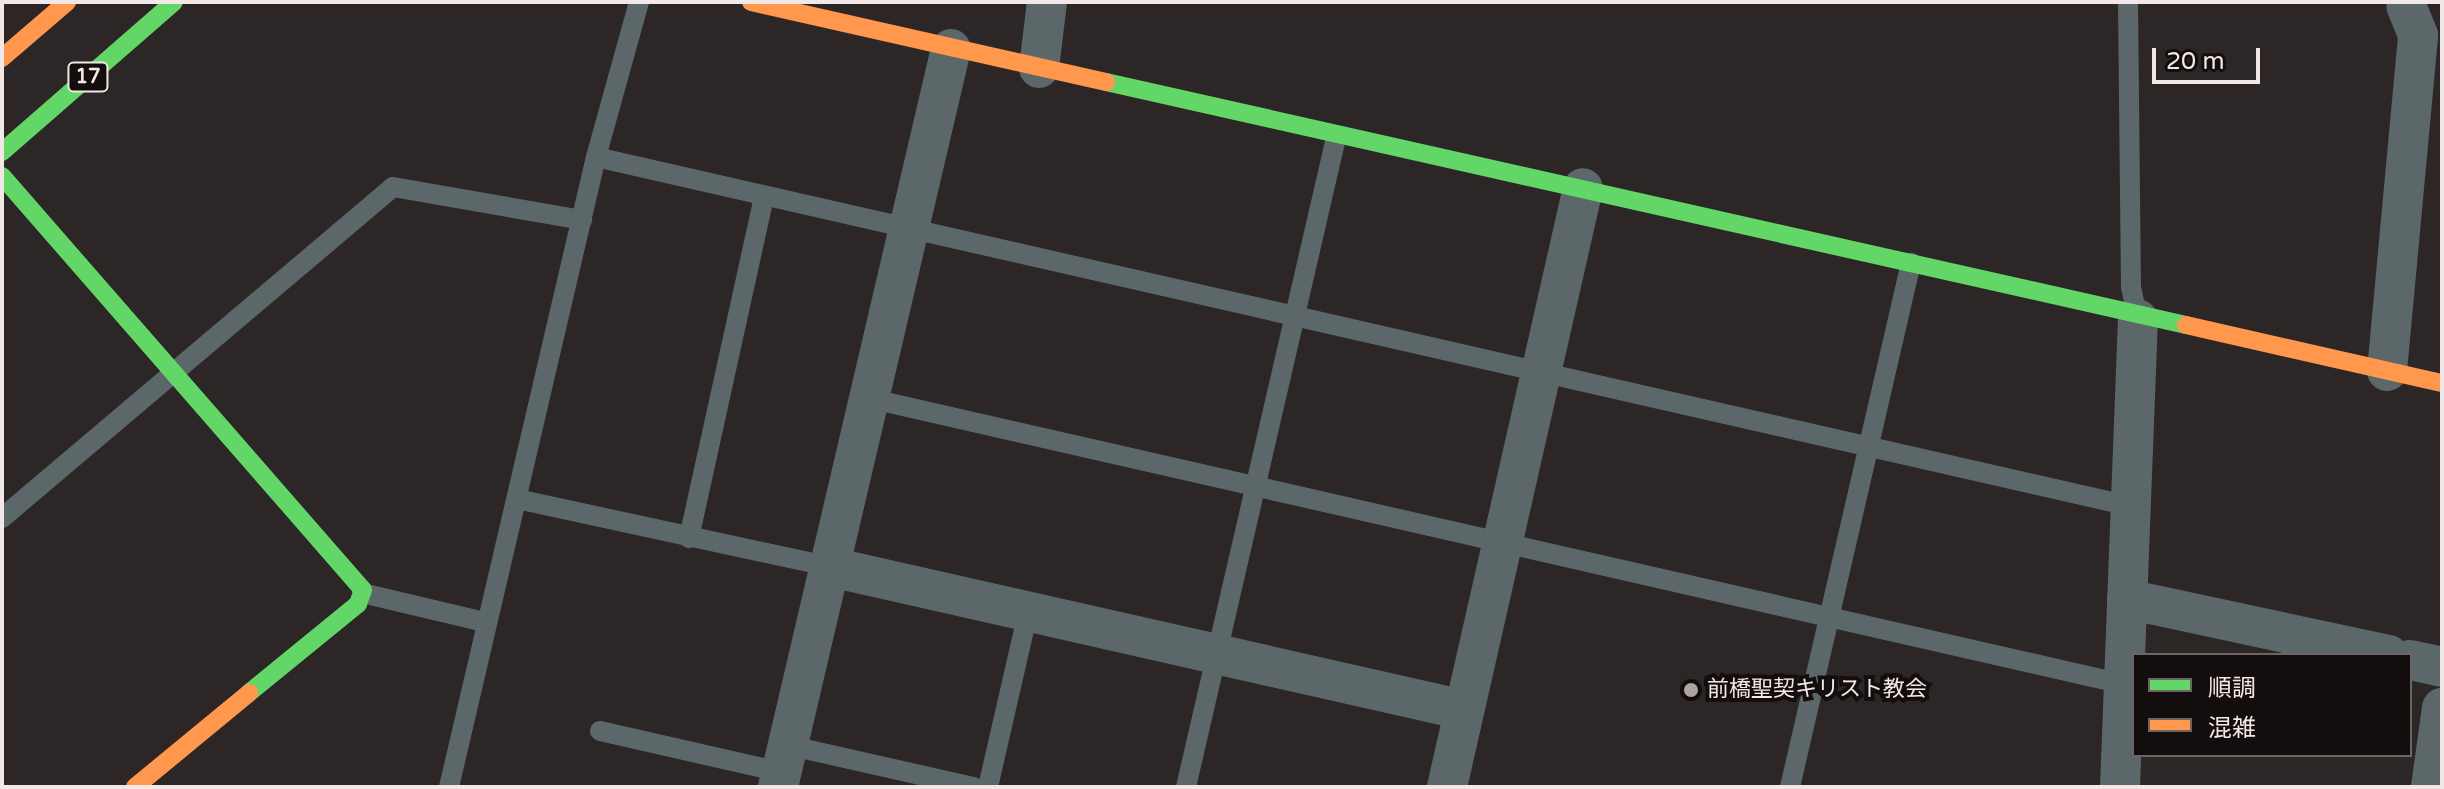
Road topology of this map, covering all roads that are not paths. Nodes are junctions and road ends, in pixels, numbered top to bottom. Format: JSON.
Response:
{"nodes":[{"id":1,"x":67,"y":2,"type":"edge"},
{"id":2,"x":174,"y":2,"type":"edge"},
{"id":3,"x":639,"y":2,"type":"edge"},
{"id":4,"x":751,"y":2,"type":"edge"},
{"id":5,"x":1047,"y":2,"type":"edge"},
{"id":6,"x":2128,"y":2,"type":"edge"},
{"id":7,"x":2406,"y":6,"type":"dead end"},
{"id":8,"x":951,"y":49,"type":"junction"},
{"id":9,"x":2,"y":58,"type":"edge"},
{"id":10,"x":1039,"y":68,"type":"junction"},
{"id":11,"x":1336,"y":138,"type":"junction"},
{"id":12,"x":2,"y":152,"type":"edge"},
{"id":13,"x":596,"y":157,"type":"junction"},
{"id":14,"x":2,"y":176,"type":"edge"},
{"id":15,"x":1583,"y":188,"type":"junction"},
{"id":16,"x":764,"y":196,"type":"junction"},
{"id":17,"x":582,"y":220,"type":"junction"},
{"id":18,"x":905,"y":227,"type":"junction"},
{"id":19,"x":1911,"y":263,"type":"junction"},
{"id":20,"x":1291,"y":317,"type":"junction"},
{"id":21,"x":2138,"y":319,"type":"junction"},
{"id":22,"x":173,"y":371,"type":"junction"},
{"id":23,"x":2387,"y":371,"type":"junction"},
{"id":24,"x":1540,"y":375,"type":"junction"},
{"id":25,"x":2442,"y":383,"type":"edge"},
{"id":26,"x":868,"y":398,"type":"junction"},
{"id":27,"x":1867,"y":449,"type":"junction"},
{"id":28,"x":1254,"y":487,"type":"junction"},
{"id":29,"x":517,"y":499,"type":"junction"},
{"id":30,"x":2130,"y":506,"type":"junction"},
{"id":31,"x":2,"y":518,"type":"edge"},
{"id":32,"x":689,"y":538,"type":"junction"},
{"id":33,"x":1501,"y":542,"type":"junction"},
{"id":34,"x":831,"y":567,"type":"junction"},
{"id":35,"x":362,"y":593,"type":"junction"},
{"id":36,"x":2127,"y":599,"type":"junction"},
{"id":37,"x":1028,"y":613,"type":"junction"},
{"id":38,"x":1829,"y":618,"type":"junction"},
{"id":39,"x":485,"y":622,"type":"junction"},
{"id":40,"x":2380,"y":653,"type":"edge"},
{"id":41,"x":1215,"y":656,"type":"junction"},
{"id":42,"x":2412,"y":660,"type":"edge"},
{"id":43,"x":2442,"y":667,"type":"edge"},
{"id":44,"x":2123,"y":684,"type":"junction"},
{"id":45,"x":2442,"y":708,"type":"edge"},
{"id":46,"x":1464,"y":710,"type":"junction"},
{"id":47,"x":600,"y":731,"type":"dead end"},
{"id":48,"x":782,"y":768,"type":"edge"},
{"id":49,"x":135,"y":787,"type":"edge"},
{"id":50,"x":449,"y":787,"type":"edge"},
{"id":51,"x":974,"y":787,"type":"edge"},
{"id":52,"x":988,"y":787,"type":"edge"},
{"id":53,"x":1186,"y":787,"type":"edge"},
{"id":54,"x":1447,"y":787,"type":"edge"},
{"id":55,"x":1790,"y":787,"type":"edge"},
{"id":56,"x":2120,"y":787,"type":"edge"},
{"id":57,"x":2431,"y":787,"type":"edge"}],
"edges":[{"from":1,"to":9,"type":"main road"},
{"from":2,"to":12,"type":"main road","number":"17"},
{"from":3,"to":13,"type":"lane"},
{"from":4,"to":8,"type":"main road"},
{"from":5,"to":10,"type":"street"},
{"from":6,"to":21,"type":"lane"},
{"from":7,"to":23,"type":"street"},
{"from":8,"to":10,"type":"main road"},
{"from":8,"to":18,"type":"street"},
{"from":10,"to":11,"type":"main road"},
{"from":11,"to":15,"type":"main road"},
{"from":11,"to":20,"type":"lane"},
{"from":13,"to":16,"type":"lane"},
{"from":13,"to":17,"type":"lane"},
{"from":14,"to":22,"type":"main road"},
{"from":15,"to":19,"type":"main road"},
{"from":15,"to":24,"type":"street"},
{"from":16,"to":18,"type":"lane"},
{"from":16,"to":32,"type":"lane"},
{"from":17,"to":22,"type":"lane"},
{"from":17,"to":29,"type":"lane"},
{"from":18,"to":20,"type":"lane"},
{"from":18,"to":26,"type":"street"},
{"from":19,"to":21,"type":"main road"},
{"from":19,"to":27,"type":"lane"},
{"from":20,"to":24,"type":"lane"},
{"from":20,"to":28,"type":"lane"},
{"from":21,"to":23,"type":"main road"},
{"from":21,"to":30,"type":"street"},
{"from":22,"to":31,"type":"lane"},
{"from":22,"to":35,"type":"main road"},
{"from":23,"to":25,"type":"main road"},
{"from":24,"to":27,"type":"lane"},
{"from":24,"to":33,"type":"street"},
{"from":26,"to":28,"type":"lane"},
{"from":26,"to":34,"type":"street"},
{"from":27,"to":30,"type":"lane"},
{"from":27,"to":38,"type":"lane"},
{"from":28,"to":33,"type":"lane"},
{"from":28,"to":41,"type":"lane"},
{"from":29,"to":32,"type":"lane"},
{"from":29,"to":39,"type":"lane"},
{"from":30,"to":36,"type":"street"},
{"from":32,"to":34,"type":"lane"},
{"from":33,"to":38,"type":"lane"},
{"from":33,"to":46,"type":"street"},
{"from":34,"to":37,"type":"street"},
{"from":34,"to":48,"type":"street"},
{"from":35,"to":39,"type":"lane"},
{"from":35,"to":49,"type":"main road"},
{"from":36,"to":40,"type":"street"},
{"from":36,"to":44,"type":"street"},
{"from":37,"to":41,"type":"street"},
{"from":37,"to":52,"type":"lane"},
{"from":38,"to":44,"type":"lane"},
{"from":38,"to":55,"type":"lane"},
{"from":39,"to":50,"type":"lane"},
{"from":41,"to":46,"type":"street"},
{"from":41,"to":53,"type":"lane"},
{"from":42,"to":43,"type":"street"},
{"from":44,"to":56,"type":"street"},
{"from":45,"to":57,"type":"street"},
{"from":46,"to":54,"type":"street"},
{"from":47,"to":48,"type":"lane"},
{"from":48,"to":51,"type":"lane"}]}
